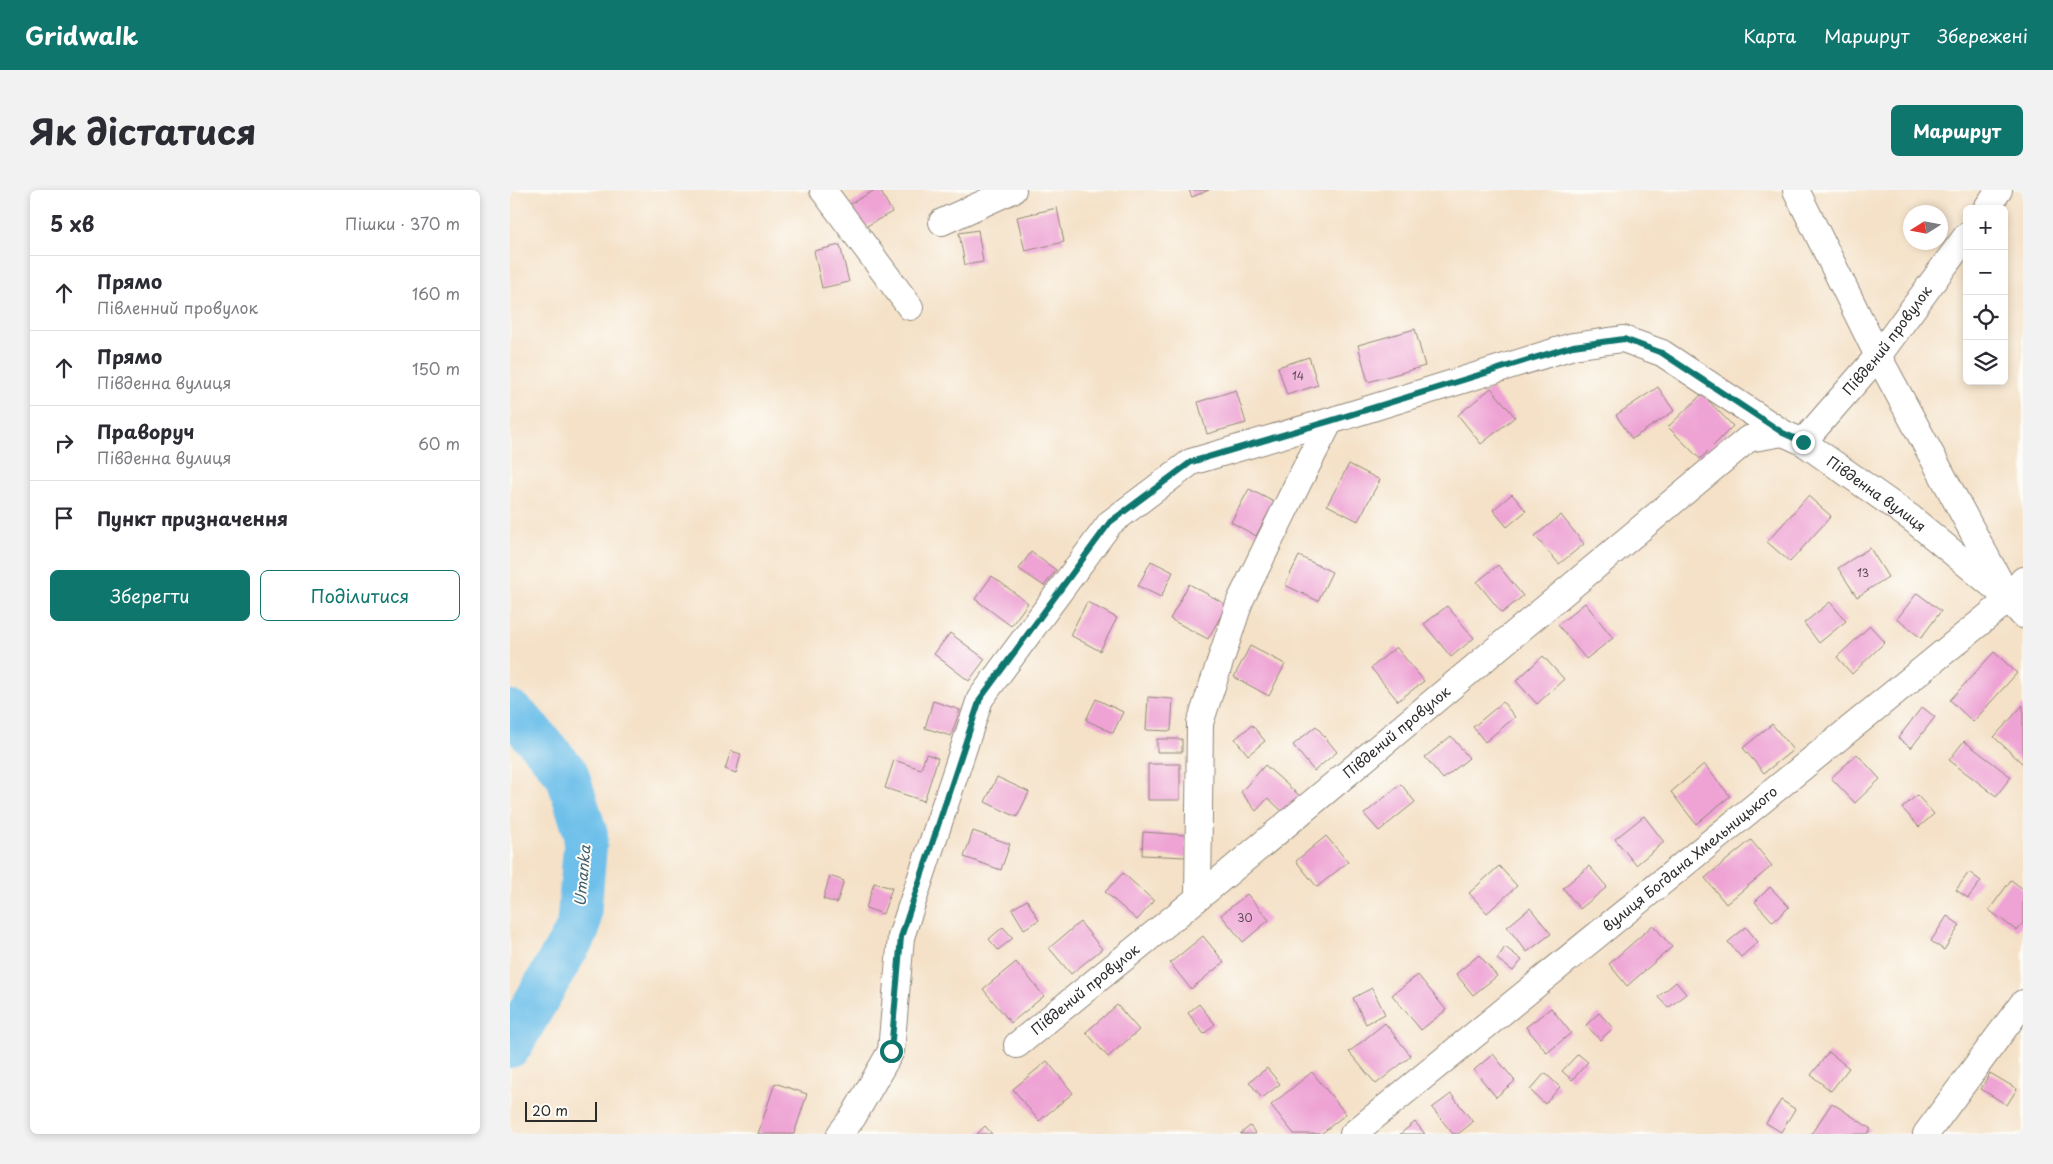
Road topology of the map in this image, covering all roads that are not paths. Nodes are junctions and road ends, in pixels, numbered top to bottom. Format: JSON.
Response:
{"nodes":[{"id":1,"x":823,"y":190,"type":"edge"},
{"id":2,"x":1013,"y":190,"type":"edge"},
{"id":3,"x":1796,"y":190,"type":"edge"},
{"id":4,"x":1999,"y":190,"type":"edge"},
{"id":5,"x":1989,"y":205,"type":"edge"},
{"id":6,"x":942,"y":222,"type":"dead end"},
{"id":7,"x":1963,"y":240,"type":"edge"},
{"id":8,"x":910,"y":307,"type":"dead end"},
{"id":9,"x":1878,"y":356,"type":"junction"},
{"id":10,"x":1330,"y":421,"type":"junction"},
{"id":11,"x":1793,"y":437,"type":"junction"},
{"id":12,"x":2018,"y":598,"type":"edge"},
{"id":13,"x":1198,"y":898,"type":"junction"},
{"id":14,"x":2023,"y":1003,"type":"edge"},
{"id":15,"x":1017,"y":1045,"type":"dead end"},
{"id":16,"x":840,"y":1134,"type":"edge"},
{"id":17,"x":1354,"y":1134,"type":"edge"},
{"id":18,"x":1926,"y":1134,"type":"edge"}],
"edges":[{"from":1,"to":8,"type":"street"},
{"from":2,"to":6,"type":"street"},
{"from":3,"to":9,"type":"street"},
{"from":4,"to":5,"type":"street"},
{"from":7,"to":9,"type":"street","name":"Південий провулок"},
{"from":9,"to":11,"type":"street","name":"Південий провулок"},
{"from":9,"to":12,"type":"street"},
{"from":10,"to":11,"type":"street","name":"Південна вулиця"},
{"from":10,"to":13,"type":"street"},
{"from":10,"to":16,"type":"street","name":"Південна вулиця"},
{"from":11,"to":12,"type":"street","name":"Південна вулиця"},
{"from":11,"to":13,"type":"street","name":"Південий провулок"},
{"from":12,"to":17,"type":"street","name":"вулиця Богдана Хмельницького"},
{"from":13,"to":15,"type":"street","name":"Південий провулок"},
{"from":14,"to":18,"type":"street"}]}
